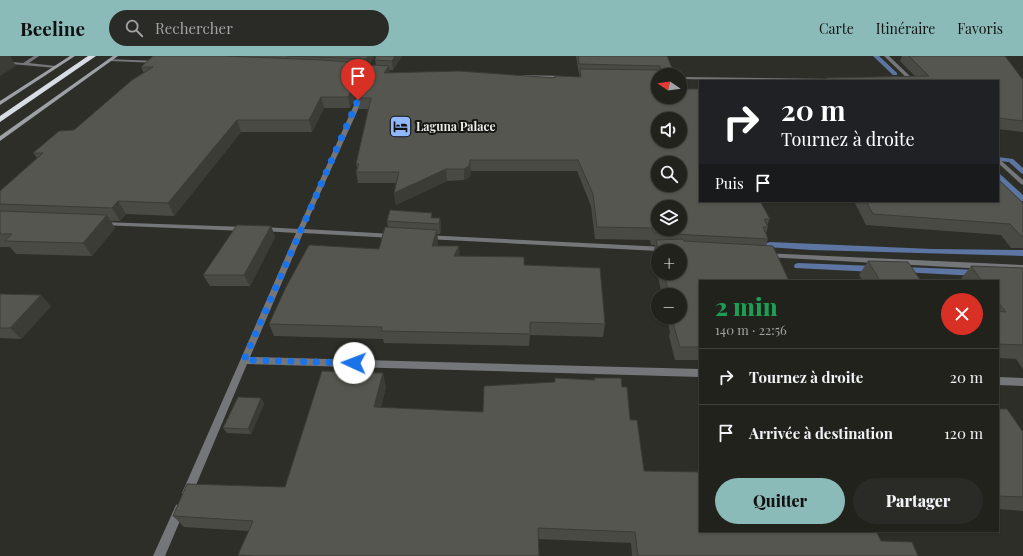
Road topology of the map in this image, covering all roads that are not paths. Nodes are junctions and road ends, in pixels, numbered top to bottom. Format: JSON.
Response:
{"nodes":[{"id":1,"x":37,"y":56,"type":"edge"},
{"id":2,"x":73,"y":56,"type":"edge"},
{"id":3,"x":93,"y":56,"type":"edge"},
{"id":4,"x":116,"y":56,"type":"edge"},
{"id":5,"x":886,"y":56,"type":"edge"},
{"id":6,"x":110,"y":60,"type":"junction"},
{"id":7,"x":0,"y":62,"type":"edge"},
{"id":8,"x":165,"y":62,"type":"edge"},
{"id":9,"x":24,"y":64,"type":"junction"},
{"id":10,"x":56,"y":67,"type":"junction"},
{"id":11,"x":516,"y":76,"type":"edge"},
{"id":12,"x":571,"y":77,"type":"edge"},
{"id":13,"x":687,"y":78,"type":"edge"},
{"id":14,"x":789,"y":80,"type":"edge"},
{"id":15,"x":912,"y":80,"type":"edge"},
{"id":16,"x":365,"y":86,"type":"edge"},
{"id":17,"x":0,"y":103,"type":"edge"},
{"id":18,"x":0,"y":120,"type":"edge"},
{"id":19,"x":0,"y":139,"type":"edge"},
{"id":20,"x":999,"y":161,"type":"edge"},
{"id":21,"x":1023,"y":183,"type":"edge"},
{"id":22,"x":94,"y":223,"type":"edge"},
{"id":23,"x":300,"y":231,"type":"junction"},
{"id":24,"x":403,"y":236,"type":"edge"},
{"id":25,"x":419,"y":237,"type":"edge"},
{"id":26,"x":651,"y":249,"type":"edge"},
{"id":27,"x":761,"y":254,"type":"edge"},
{"id":28,"x":1023,"y":268,"type":"edge"},
{"id":29,"x":244,"y":360,"type":"junction"},
{"id":30,"x":699,"y":373,"type":"edge"},
{"id":31,"x":999,"y":381,"type":"edge"},
{"id":32,"x":1023,"y":382,"type":"edge"},
{"id":33,"x":159,"y":556,"type":"edge"}],
"edges":[{"from":1,"to":9,"type":"street"},
{"from":2,"to":10,"type":"main road"},
{"from":3,"to":18,"type":"highway"},
{"from":4,"to":6,"type":"main road"},
{"from":5,"to":15,"type":"street"},
{"from":6,"to":8,"type":"street"},
{"from":6,"to":19,"type":"main road"},
{"from":7,"to":9,"type":"street"},
{"from":9,"to":10,"type":"street"},
{"from":10,"to":17,"type":"main road"},
{"from":11,"to":12,"type":"street"},
{"from":13,"to":14,"type":"street"},
{"from":16,"to":23,"type":"street"},
{"from":20,"to":21,"type":"street"},
{"from":22,"to":23,"type":"street"},
{"from":23,"to":24,"type":"street"},
{"from":23,"to":29,"type":"street"},
{"from":25,"to":26,"type":"street"},
{"from":27,"to":28,"type":"street"},
{"from":29,"to":30,"type":"street"},
{"from":29,"to":33,"type":"street"},
{"from":31,"to":32,"type":"street"}]}
